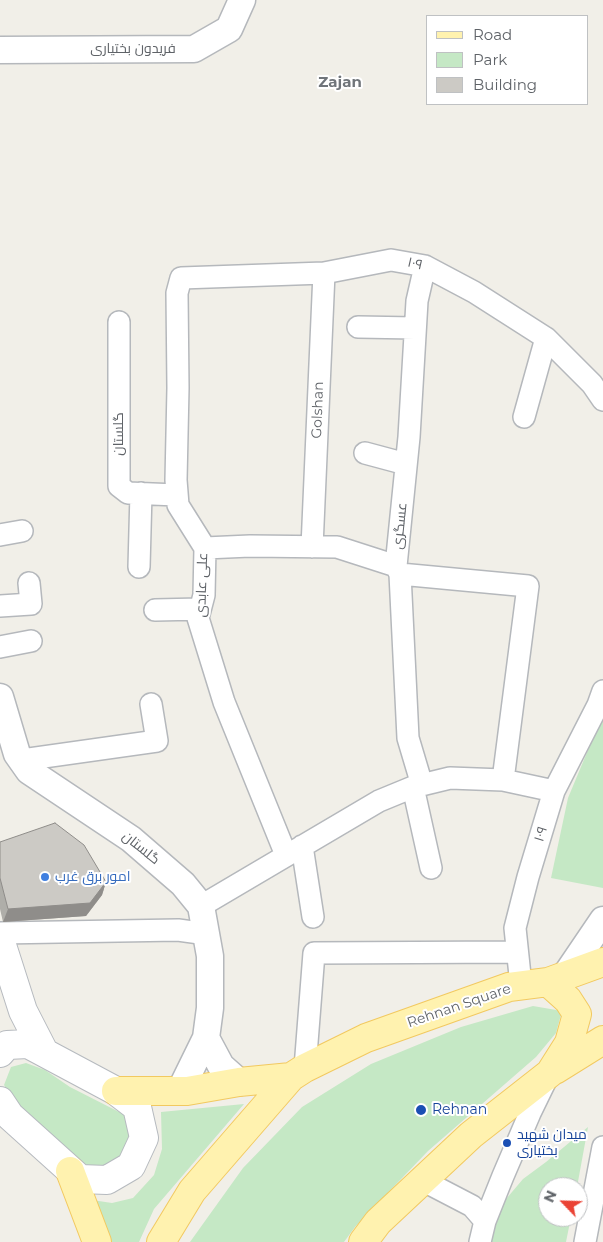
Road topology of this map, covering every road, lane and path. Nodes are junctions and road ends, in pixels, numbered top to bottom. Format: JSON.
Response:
{"nodes":[{"id":1,"x":242,"y":0,"type":"edge"},
{"id":2,"x":0,"y":50,"type":"edge"},
{"id":3,"x":426,"y":266,"type":"junction"},
{"id":4,"x":324,"y":272,"type":"junction"},
{"id":5,"x":181,"y":278,"type":"joint"},
{"id":6,"x":119,"y":322,"type":"dead end"},
{"id":7,"x":358,"y":327,"type":"dead end"},
{"id":8,"x":415,"y":328,"type":"junction"},
{"id":9,"x":546,"y":338,"type":"junction"},
{"id":10,"x":603,"y":400,"type":"edge"},
{"id":11,"x":524,"y":417,"type":"dead end"},
{"id":12,"x":365,"y":453,"type":"dead end"},
{"id":13,"x":406,"y":464,"type":"junction"},
{"id":14,"x":141,"y":493,"type":"junction"},
{"id":15,"x":178,"y":495,"type":"junction"},
{"id":16,"x":22,"y":531,"type":"dead end"},
{"id":17,"x":0,"y":535,"type":"edge"},
{"id":18,"x":312,"y":547,"type":"junction"},
{"id":19,"x":205,"y":548,"type":"junction"},
{"id":20,"x":140,"y":567,"type":"dead end"},
{"id":21,"x":398,"y":570,"type":"junction"},
{"id":22,"x":29,"y":583,"type":"dead end"},
{"id":23,"x":0,"y":606,"type":"edge"},
{"id":24,"x":200,"y":609,"type":"junction"},
{"id":25,"x":155,"y":610,"type":"dead end"},
{"id":26,"x":31,"y":641,"type":"dead end"},
{"id":27,"x":0,"y":647,"type":"edge"},
{"id":28,"x":603,"y":691,"type":"edge"},
{"id":29,"x":0,"y":697,"type":"edge"},
{"id":30,"x":151,"y":704,"type":"dead end"},
{"id":31,"x":13,"y":757,"type":"edge"},
{"id":32,"x":503,"y":780,"type":"junction"},
{"id":33,"x":418,"y":786,"type":"junction"},
{"id":34,"x":554,"y":791,"type":"junction"},
{"id":35,"x":294,"y":850,"type":"junction"},
{"id":36,"x":431,"y":868,"type":"dead end"},
{"id":37,"x":201,"y":906,"type":"junction"},
{"id":38,"x":313,"y":917,"type":"dead end"},
{"id":39,"x":603,"y":920,"type":"edge"},
{"id":40,"x":0,"y":932,"type":"edge"},
{"id":41,"x":207,"y":934,"type":"junction"},
{"id":42,"x":0,"y":939,"type":"edge"},
{"id":43,"x":517,"y":952,"type":"junction"},
{"id":44,"x":603,"y":962,"type":"edge"},
{"id":45,"x":557,"y":979,"type":"junction"},
{"id":46,"x":521,"y":985,"type":"junction"},
{"id":47,"x":206,"y":1038,"type":"junction"},
{"id":48,"x":603,"y":1040,"type":"edge"},
{"id":49,"x":44,"y":1052,"type":"junction"},
{"id":50,"x":0,"y":1053,"type":"edge"},
{"id":51,"x":298,"y":1072,"type":"junction"},
{"id":52,"x":550,"y":1073,"type":"junction"},
{"id":53,"x":239,"y":1082,"type":"junction"},
{"id":54,"x":116,"y":1091,"type":"junction"},
{"id":55,"x":180,"y":1091,"type":"junction"},
{"id":56,"x":3,"y":1110,"type":"edge"},
{"id":57,"x":603,"y":1147,"type":"edge"},
{"id":58,"x":70,"y":1171,"type":"junction"},
{"id":59,"x":422,"y":1180,"type":"junction"},
{"id":60,"x":485,"y":1221,"type":"junction"},
{"id":61,"x":97,"y":1242,"type":"edge"},
{"id":62,"x":161,"y":1242,"type":"edge"},
{"id":63,"x":362,"y":1242,"type":"edge"},
{"id":64,"x":480,"y":1242,"type":"edge"},
{"id":65,"x":585,"y":1242,"type":"edge"},
{"id":66,"x":589,"y":1242,"type":"edge"}],
"edges":[{"from":1,"to":2,"type":"street","name":"فریدون بختیاری"},
{"from":3,"to":4,"type":"street","name":"۱۰۹"},
{"from":3,"to":8,"type":"street","name":"عسگری"},
{"from":3,"to":9,"type":"street","name":"۱۰۹"},
{"from":4,"to":5,"type":"street","name":"۱۰۹"},
{"from":4,"to":18,"type":"street","name":"Golshan"},
{"from":5,"to":15,"type":"street","name":"علی عابدی"},
{"from":6,"to":14,"type":"street","name":"گلستان"},
{"from":7,"to":8,"type":"street"},
{"from":8,"to":13,"type":"street","name":"عسگری"},
{"from":9,"to":10,"type":"street","name":"۱۰۹"},
{"from":9,"to":11,"type":"street"},
{"from":12,"to":13,"type":"street"},
{"from":13,"to":21,"type":"street","name":"عسگری"},
{"from":14,"to":15,"type":"street","name":"گلستان"},
{"from":14,"to":20,"type":"street"},
{"from":15,"to":19,"type":"street","name":"علی عابدی"},
{"from":16,"to":17,"type":"street"},
{"from":18,"to":19,"type":"street"},
{"from":18,"to":21,"type":"street"},
{"from":19,"to":24,"type":"street","name":"علی عابدی"},
{"from":21,"to":32,"type":"street"},
{"from":21,"to":33,"type":"street","name":"عسگری"},
{"from":22,"to":23,"type":"street"},
{"from":24,"to":25,"type":"street"},
{"from":24,"to":35,"type":"street","name":"علی عابدی"},
{"from":26,"to":27,"type":"street"},
{"from":28,"to":34,"type":"street","name":"۱۰۹"},
{"from":29,"to":31,"type":"street","name":"گلستان"},
{"from":30,"to":31,"type":"street"},
{"from":31,"to":37,"type":"street","name":"گلستان"},
{"from":32,"to":33,"type":"street"},
{"from":32,"to":34,"type":"street"},
{"from":33,"to":35,"type":"street"},
{"from":33,"to":36,"type":"street","name":"عسگری"},
{"from":34,"to":43,"type":"street","name":"۱۰۹"},
{"from":35,"to":37,"type":"street"},
{"from":35,"to":38,"type":"street","name":"علی عابدی"},
{"from":37,"to":41,"type":"street","name":"گلستان"},
{"from":39,"to":45,"type":"street"},
{"from":40,"to":41,"type":"street"},
{"from":41,"to":47,"type":"street","name":"گلستان"},
{"from":42,"to":49,"type":"main road"},
{"from":43,"to":46,"type":"street","name":"۱۰۹"},
{"from":43,"to":51,"type":"street"},
{"from":44,"to":45,"type":"main road","name":"Rehnan Square"},
{"from":45,"to":46,"type":"main road","name":"Rehnan Square"},
{"from":45,"to":52,"type":"main road"},
{"from":46,"to":51,"type":"main road","name":"Rehnan Square"},
{"from":47,"to":53,"type":"street"},
{"from":47,"to":55,"type":"street","name":"گلستان"},
{"from":48,"to":52,"type":"main road"},
{"from":49,"to":50,"type":"main road"},
{"from":49,"to":54,"type":"main road"},
{"from":51,"to":53,"type":"main road"},
{"from":51,"to":62,"type":"main road","name":"Rehnan Square"},
{"from":52,"to":59,"type":"main road"},
{"from":52,"to":60,"type":"street"},
{"from":53,"to":55,"type":"main road"},
{"from":54,"to":55,"type":"main road"},
{"from":54,"to":58,"type":"main road"},
{"from":56,"to":58,"type":"main road"},
{"from":57,"to":65,"type":"street"},
{"from":58,"to":61,"type":"main road"},
{"from":59,"to":60,"type":"street"},
{"from":59,"to":63,"type":"main road"},
{"from":60,"to":64,"type":"street"},
{"from":65,"to":66,"type":"street"}]}
